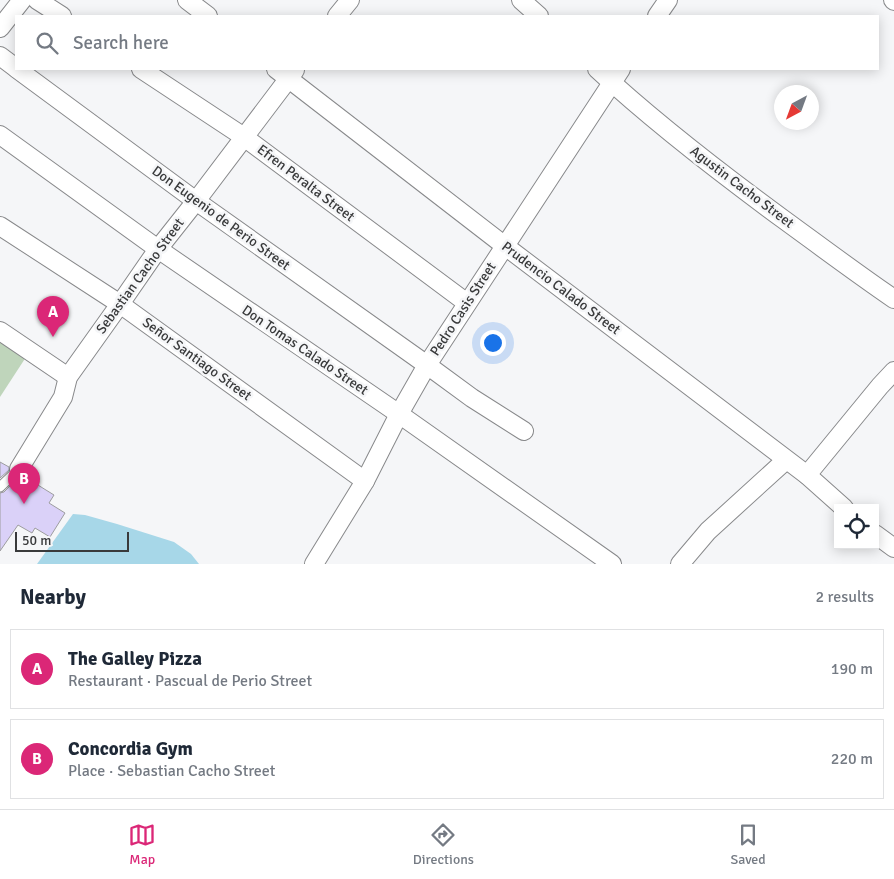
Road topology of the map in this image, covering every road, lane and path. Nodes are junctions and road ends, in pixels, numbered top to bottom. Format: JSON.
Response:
{"nodes":[{"id":1,"x":22,"y":0,"type":"edge"},
{"id":2,"x":37,"y":0,"type":"edge"},
{"id":3,"x":187,"y":0,"type":"edge"},
{"id":4,"x":350,"y":0,"type":"edge"},
{"id":5,"x":521,"y":0,"type":"edge"},
{"id":6,"x":668,"y":0,"type":"edge"},
{"id":7,"x":60,"y":15,"type":"edge"},
{"id":8,"x":207,"y":15,"type":"edge"},
{"id":9,"x":338,"y":15,"type":"edge"},
{"id":10,"x":538,"y":15,"type":"edge"},
{"id":11,"x":658,"y":15,"type":"edge"},
{"id":12,"x":0,"y":28,"type":"edge"},
{"id":13,"x":0,"y":56,"type":"edge"},
{"id":14,"x":15,"y":68,"type":"edge"},
{"id":15,"x":17,"y":70,"type":"edge"},
{"id":16,"x":143,"y":70,"type":"edge"},
{"id":17,"x":599,"y":70,"type":"edge"},
{"id":18,"x":286,"y":72,"type":"edge"},
{"id":19,"x":616,"y":76,"type":"edge"},
{"id":20,"x":0,"y":135,"type":"edge"},
{"id":21,"x":244,"y":137,"type":"junction"},
{"id":22,"x":196,"y":201,"type":"junction"},
{"id":23,"x":0,"y":226,"type":"edge"},
{"id":24,"x":505,"y":246,"type":"junction"},
{"id":25,"x":158,"y":249,"type":"junction"},
{"id":26,"x":894,"y":299,"type":"edge"},
{"id":27,"x":467,"y":303,"type":"junction"},
{"id":28,"x":120,"y":304,"type":"junction"},
{"id":29,"x":0,"y":331,"type":"edge"},
{"id":30,"x":427,"y":365,"type":"junction"},
{"id":31,"x":894,"y":371,"type":"edge"},
{"id":32,"x":68,"y":377,"type":"junction"},
{"id":33,"x":399,"y":414,"type":"junction"},
{"id":34,"x":524,"y":431,"type":"dead end"},
{"id":35,"x":786,"y":460,"type":"junction"},
{"id":36,"x":19,"y":469,"type":"joint"},
{"id":37,"x":807,"y":475,"type":"junction"},
{"id":38,"x":365,"y":480,"type":"junction"},
{"id":39,"x":0,"y":487,"type":"edge"},
{"id":40,"x":840,"y":504,"type":"edge"},
{"id":41,"x":879,"y":537,"type":"edge"},
{"id":42,"x":894,"y":548,"type":"edge"},
{"id":43,"x":314,"y":564,"type":"edge"},
{"id":44,"x":612,"y":564,"type":"edge"},
{"id":45,"x":680,"y":564,"type":"edge"}],
"edges":[{"from":1,"to":12,"type":"street"},
{"from":2,"to":7,"type":"street"},
{"from":3,"to":8,"type":"street"},
{"from":4,"to":9,"type":"street"},
{"from":5,"to":10,"type":"street"},
{"from":6,"to":11,"type":"street"},
{"from":13,"to":14,"type":"street","name":"Don Eugenio de Perio Street"},
{"from":15,"to":22,"type":"street","name":"Don Eugenio de Perio Street"},
{"from":16,"to":21,"type":"street","name":"Efren Peralta Street"},
{"from":17,"to":19,"type":"street","name":"Agustin Cacho Street"},
{"from":18,"to":21,"type":"street","name":"Sebastian Cacho Street"},
{"from":18,"to":24,"type":"street","name":"Prudencio Calado Street"},
{"from":19,"to":24,"type":"street","name":"Pedro Casis Street"},
{"from":19,"to":26,"type":"street","name":"Agustin Cacho Street"},
{"from":20,"to":25,"type":"street","name":"Don Tomas Calado Street"},
{"from":21,"to":22,"type":"street","name":"Sebastian Cacho Street"},
{"from":21,"to":27,"type":"street","name":"Efren Peralta Street"},
{"from":22,"to":25,"type":"street","name":"Sebastian Cacho Street"},
{"from":22,"to":30,"type":"street","name":"Don Eugenio de Perio Street"},
{"from":23,"to":28,"type":"street","name":"Señor Santiago Street"},
{"from":24,"to":27,"type":"street","name":"Pedro Casis Street"},
{"from":24,"to":35,"type":"street","name":"Prudencio Calado Street"},
{"from":25,"to":28,"type":"street","name":"Sebastian Cacho Street"},
{"from":25,"to":33,"type":"street","name":"Don Tomas Calado Street"},
{"from":27,"to":30,"type":"street","name":"Pedro Casis Street"},
{"from":28,"to":32,"type":"street","name":"Sebastian Cacho Street"},
{"from":28,"to":38,"type":"street","name":"Señor Santiago Street"},
{"from":29,"to":32,"type":"street"},
{"from":30,"to":33,"type":"street","name":"Pedro Casis Street"},
{"from":30,"to":34,"type":"street","name":"Don Eugenio de Perio Street"},
{"from":31,"to":37,"type":"street"},
{"from":32,"to":36,"type":"street","name":"Sebastian Cacho Street"},
{"from":33,"to":38,"type":"street","name":"Pedro Casis Street"},
{"from":33,"to":44,"type":"street","name":"Don Tomas Calado Street"},
{"from":35,"to":37,"type":"street","name":"Prudencio Calado Street"},
{"from":35,"to":45,"type":"street"},
{"from":36,"to":39,"type":"lane"},
{"from":37,"to":40,"type":"street","name":"Prudencio Calado Street"},
{"from":38,"to":43,"type":"street","name":"Pedro Casis Street"},
{"from":41,"to":42,"type":"street"}]}
